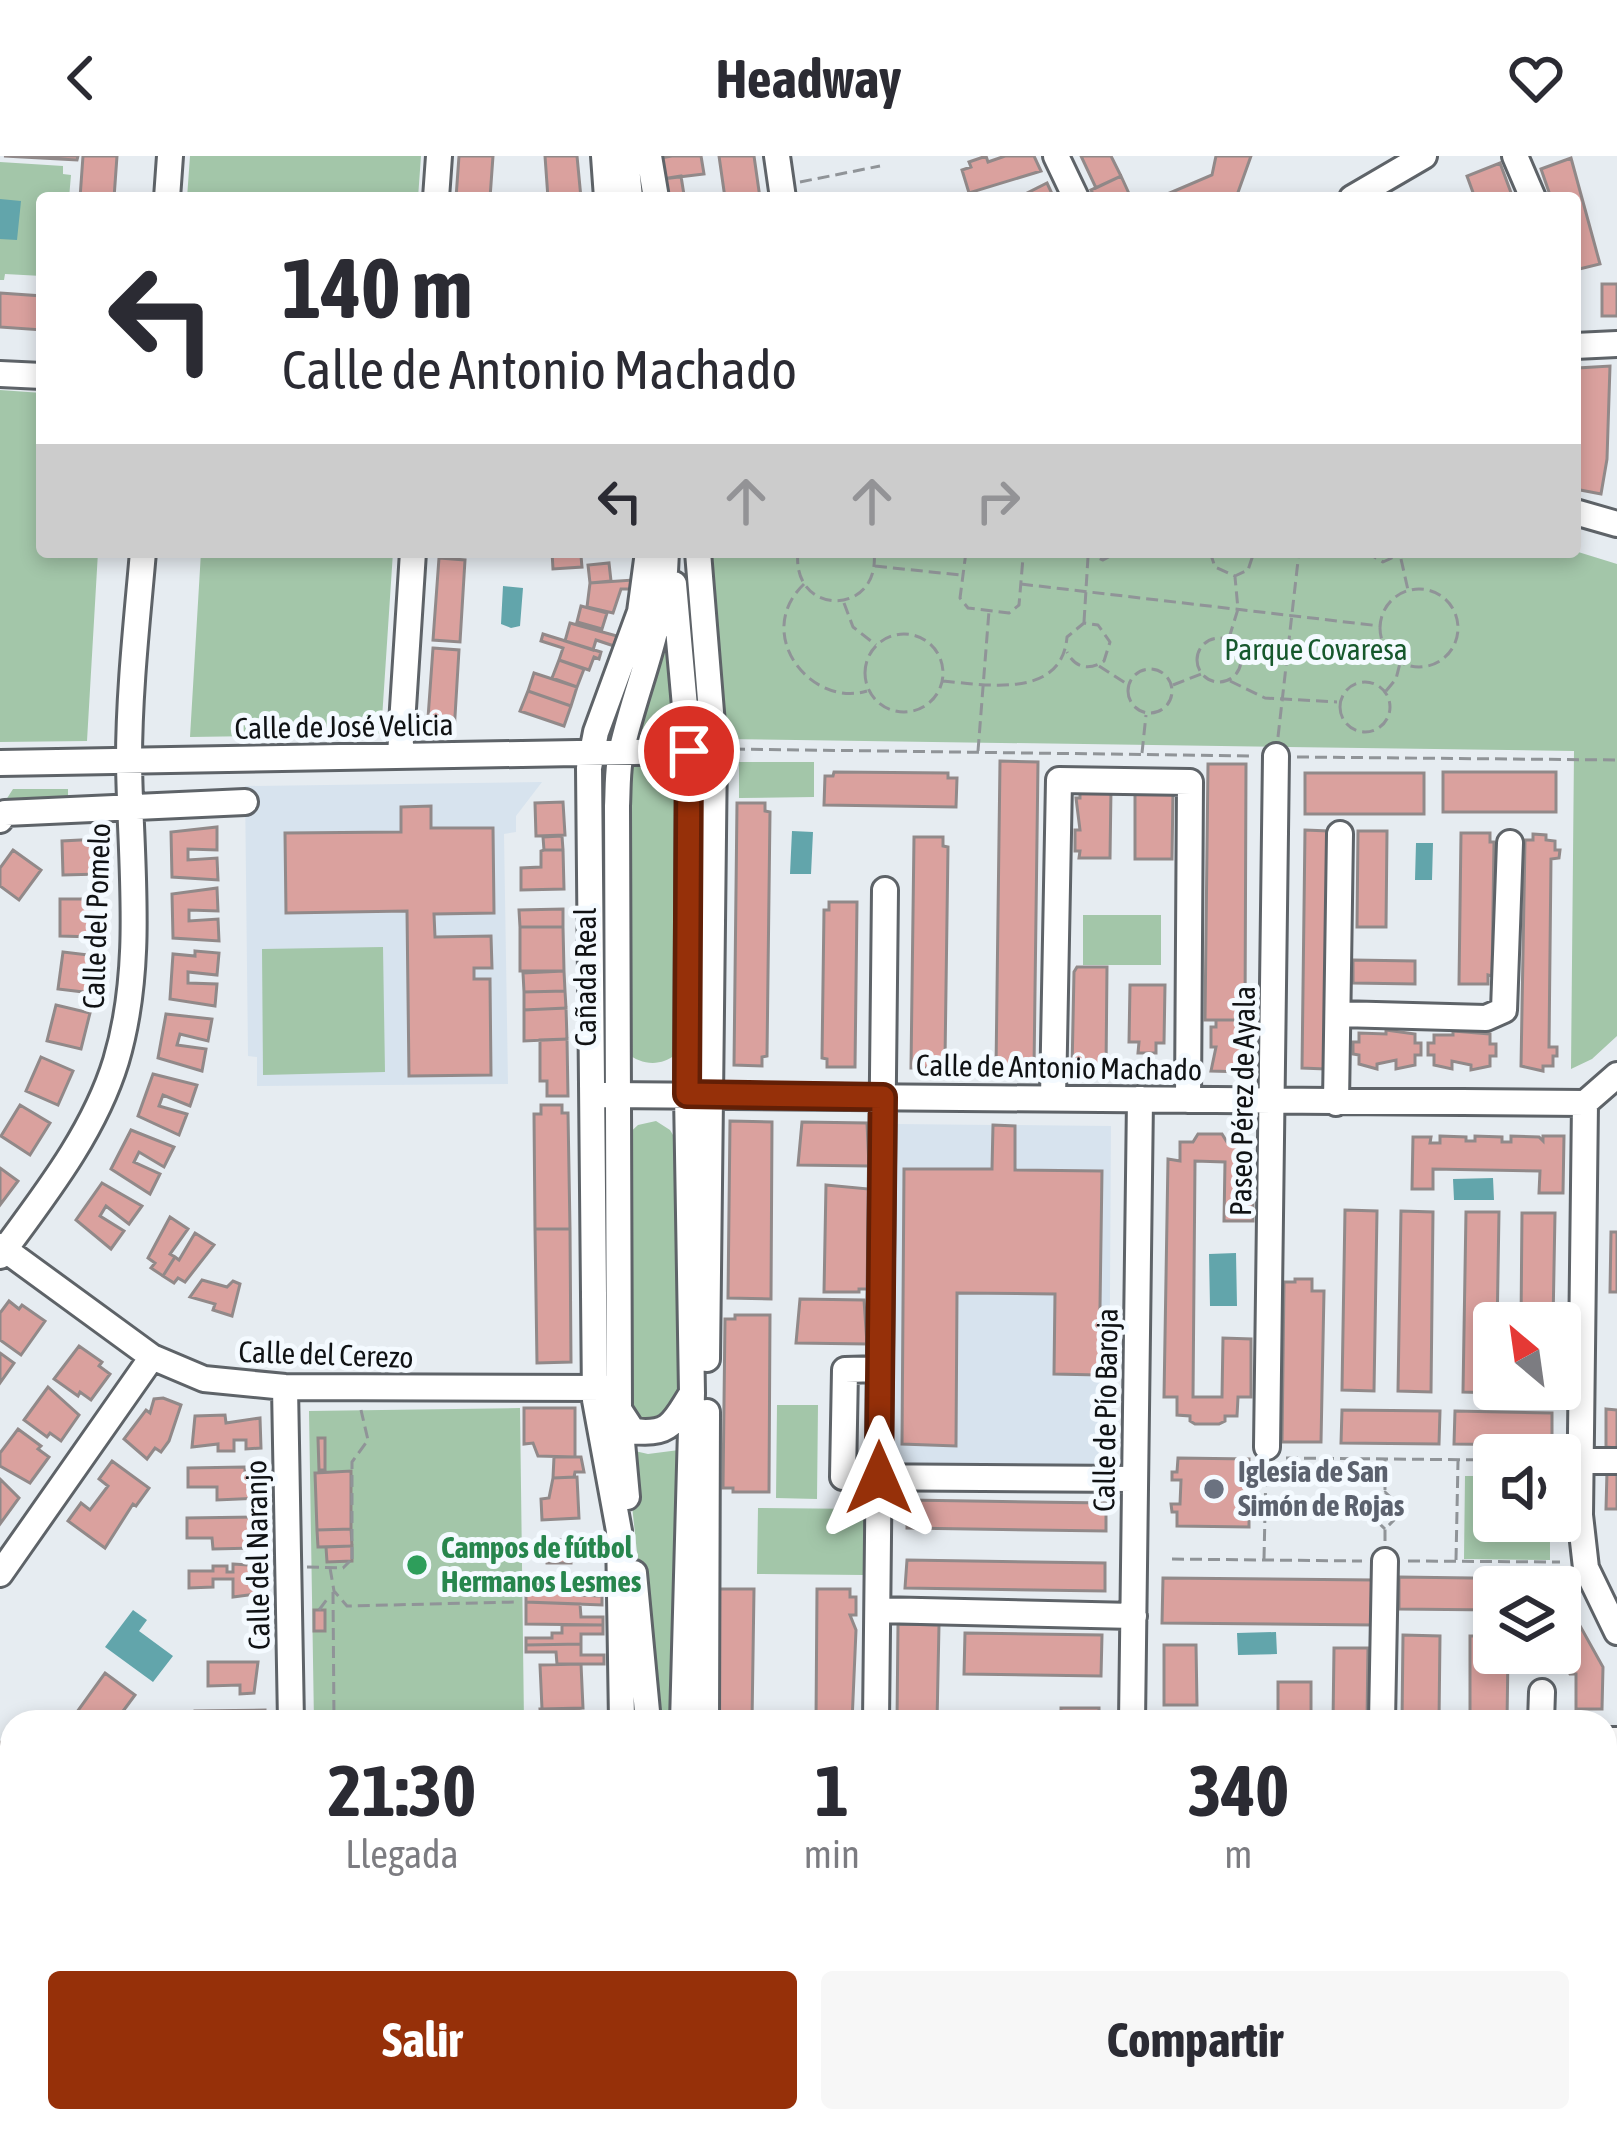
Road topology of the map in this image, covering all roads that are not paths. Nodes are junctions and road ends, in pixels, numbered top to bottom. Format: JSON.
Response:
{"nodes":[{"id":1,"x":170,"y":156,"type":"edge"},
{"id":2,"x":439,"y":156,"type":"edge"},
{"id":3,"x":604,"y":156,"type":"edge"},
{"id":4,"x":626,"y":156,"type":"edge"},
{"id":5,"x":649,"y":156,"type":"edge"},
{"id":6,"x":777,"y":156,"type":"edge"},
{"id":7,"x":1056,"y":156,"type":"edge"},
{"id":8,"x":1424,"y":156,"type":"edge"},
{"id":9,"x":1515,"y":156,"type":"edge"},
{"id":10,"x":167,"y":192,"type":"edge"},
{"id":11,"x":436,"y":192,"type":"edge"},
{"id":12,"x":607,"y":192,"type":"edge"},
{"id":13,"x":629,"y":192,"type":"edge"},
{"id":14,"x":655,"y":192,"type":"edge"},
{"id":15,"x":782,"y":192,"type":"edge"},
{"id":16,"x":1073,"y":192,"type":"edge"},
{"id":17,"x":1362,"y":192,"type":"edge"},
{"id":18,"x":1530,"y":192,"type":"edge"},
{"id":19,"x":1617,"y":344,"type":"edge"},
{"id":20,"x":1581,"y":346,"type":"edge"},
{"id":21,"x":0,"y":374,"type":"edge"},
{"id":22,"x":36,"y":376,"type":"edge"},
{"id":23,"x":1581,"y":514,"type":"edge"},
{"id":24,"x":1617,"y":524,"type":"edge"},
{"id":25,"x":143,"y":558,"type":"edge"},
{"id":26,"x":413,"y":558,"type":"edge"},
{"id":27,"x":647,"y":558,"type":"edge"},
{"id":28,"x":668,"y":558,"type":"edge"},
{"id":29,"x":669,"y":558,"type":"edge"},
{"id":30,"x":698,"y":558,"type":"edge"},
{"id":31,"x":702,"y":750,"type":"junction"},
{"id":32,"x":621,"y":752,"type":"junction"},
{"id":33,"x":591,"y":753,"type":"junction"},
{"id":34,"x":400,"y":755,"type":"junction"},
{"id":35,"x":1276,"y":757,"type":"road end"},
{"id":36,"x":129,"y":760,"type":"junction"},
{"id":37,"x":0,"y":763,"type":"edge"},
{"id":38,"x":238,"y":802,"type":"dead end"},
{"id":39,"x":131,"y":808,"type":"junction"},
{"id":40,"x":2,"y":816,"type":"edge"},
{"id":41,"x":1340,"y":834,"type":"dead end"},
{"id":42,"x":1510,"y":843,"type":"dead end"},
{"id":43,"x":885,"y":890,"type":"dead end"},
{"id":44,"x":1339,"y":1014,"type":"junction"},
{"id":45,"x":1617,"y":1075,"type":"edge"},
{"id":46,"x":698,"y":1094,"type":"junction"},
{"id":47,"x":604,"y":1095,"type":"junction"},
{"id":48,"x":883,"y":1097,"type":"junction"},
{"id":49,"x":1053,"y":1097,"type":"junction"},
{"id":50,"x":1140,"y":1099,"type":"junction"},
{"id":51,"x":1189,"y":1100,"type":"junction"},
{"id":52,"x":1274,"y":1101,"type":"junction"},
{"id":53,"x":1336,"y":1103,"type":"junction"},
{"id":54,"x":1585,"y":1103,"type":"junction"},
{"id":55,"x":2,"y":1251,"type":"edge"},
{"id":56,"x":152,"y":1357,"type":"junction"},
{"id":57,"x":880,"y":1370,"type":"junction"},
{"id":58,"x":285,"y":1387,"type":"junction"},
{"id":59,"x":692,"y":1393,"type":"junction"},
{"id":60,"x":611,"y":1395,"type":"junction"},
{"id":61,"x":1267,"y":1447,"type":"dead end"},
{"id":62,"x":1581,"y":1461,"type":"joint"},
{"id":63,"x":1617,"y":1461,"type":"edge"},
{"id":64,"x":879,"y":1478,"type":"junction"},
{"id":65,"x":1135,"y":1479,"type":"junction"},
{"id":66,"x":1581,"y":1524,"type":"edge"},
{"id":67,"x":1385,"y":1561,"type":"road end"},
{"id":68,"x":0,"y":1574,"type":"edge"},
{"id":69,"x":878,"y":1610,"type":"junction"},
{"id":70,"x":1134,"y":1616,"type":"junction"},
{"id":71,"x":1617,"y":1632,"type":"edge"},
{"id":72,"x":1541,"y":1692,"type":"dead end"},
{"id":73,"x":291,"y":1710,"type":"edge"},
{"id":74,"x":622,"y":1710,"type":"edge"},
{"id":75,"x":647,"y":1710,"type":"edge"},
{"id":76,"x":683,"y":1710,"type":"edge"},
{"id":77,"x":706,"y":1710,"type":"edge"},
{"id":78,"x":876,"y":1710,"type":"edge"},
{"id":79,"x":1132,"y":1710,"type":"edge"},
{"id":80,"x":1382,"y":1710,"type":"edge"},
{"id":81,"x":1541,"y":1710,"type":"edge"}],
"edges":[{"from":1,"to":10,"type":"street"},
{"from":2,"to":11,"type":"street"},
{"from":3,"to":12,"type":"street"},
{"from":4,"to":13,"type":"street"},
{"from":5,"to":14,"type":"street"},
{"from":6,"to":15,"type":"street"},
{"from":7,"to":16,"type":"street"},
{"from":8,"to":17,"type":"street"},
{"from":9,"to":18,"type":"street"},
{"from":19,"to":20,"type":"street"},
{"from":21,"to":22,"type":"street"},
{"from":23,"to":24,"type":"street"},
{"from":25,"to":36,"type":"street","name":"Calle del Pomelo"},
{"from":26,"to":34,"type":"street"},
{"from":27,"to":33,"type":"street"},
{"from":28,"to":32,"type":"street","name":"Cañada Real"},
{"from":29,"to":31,"type":"street","name":"Cañada Real"},
{"from":30,"to":31,"type":"street"},
{"from":31,"to":32,"type":"street","name":"Calle de José Velicia"},
{"from":31,"to":46,"type":"street","name":"Cañada Real"},
{"from":32,"to":33,"type":"street","name":"Calle de José Velicia"},
{"from":32,"to":47,"type":"street","name":"Cañada Real"},
{"from":33,"to":34,"type":"street","name":"Calle de José Velicia"},
{"from":33,"to":47,"type":"street"},
{"from":34,"to":36,"type":"street","name":"Calle de José Velicia"},
{"from":35,"to":52,"type":"street","name":"Paseo Pérez de Ayala"},
{"from":36,"to":37,"type":"street","name":"Calle de José Velicia"},
{"from":36,"to":39,"type":"street","name":"Calle del Pomelo"},
{"from":38,"to":39,"type":"street"},
{"from":39,"to":40,"type":"street"},
{"from":39,"to":55,"type":"street","name":"Calle del Pomelo"},
{"from":41,"to":44,"type":"street"},
{"from":42,"to":44,"type":"street"},
{"from":43,"to":48,"type":"street"},
{"from":44,"to":53,"type":"street"},
{"from":45,"to":54,"type":"street"},
{"from":46,"to":47,"type":"street","name":"Calle de Antonio Machado"},
{"from":46,"to":48,"type":"street","name":"Calle de Antonio Machado"},
{"from":46,"to":59,"type":"street","name":"Cañada Real"},
{"from":46,"to":77,"type":"street"},
{"from":47,"to":60,"type":"street","name":"Cañada Real"},
{"from":48,"to":49,"type":"street","name":"Calle de Antonio Machado"},
{"from":48,"to":57,"type":"street"},
{"from":49,"to":50,"type":"street","name":"Calle de Antonio Machado"},
{"from":49,"to":51,"type":"street"},
{"from":50,"to":51,"type":"street","name":"Calle de Antonio Machado"},
{"from":50,"to":65,"type":"street","name":"Calle de Pío Baroja"},
{"from":51,"to":52,"type":"street","name":"Calle de Antonio Machado"},
{"from":52,"to":53,"type":"street","name":"Calle de Antonio Machado"},
{"from":52,"to":61,"type":"street","name":"Paseo Pérez de Ayala"},
{"from":53,"to":54,"type":"street","name":"Calle de Antonio Machado"},
{"from":54,"to":62,"type":"street"},
{"from":55,"to":56,"type":"street","name":"Calle del Cerezo"},
{"from":56,"to":58,"type":"street","name":"Calle del Cerezo"},
{"from":56,"to":68,"type":"street"},
{"from":57,"to":64,"type":"street"},
{"from":57,"to":64,"type":"street"},
{"from":58,"to":60,"type":"street","name":"Calle del Cerezo"},
{"from":58,"to":73,"type":"street","name":"Calle del Naranjo"},
{"from":59,"to":60,"type":"street"},
{"from":59,"to":76,"type":"street","name":"Cañada Real"},
{"from":60,"to":74,"type":"street"},
{"from":60,"to":75,"type":"street","name":"Cañada Real"},
{"from":62,"to":63,"type":"street"},
{"from":64,"to":65,"type":"street"},
{"from":64,"to":69,"type":"street"},
{"from":65,"to":70,"type":"street","name":"Calle de Pío Baroja"},
{"from":66,"to":71,"type":"street"},
{"from":67,"to":80,"type":"street"},
{"from":69,"to":70,"type":"street"},
{"from":69,"to":78,"type":"street"},
{"from":70,"to":79,"type":"street","name":"Calle de Pío Baroja"},
{"from":72,"to":81,"type":"street"}]}
